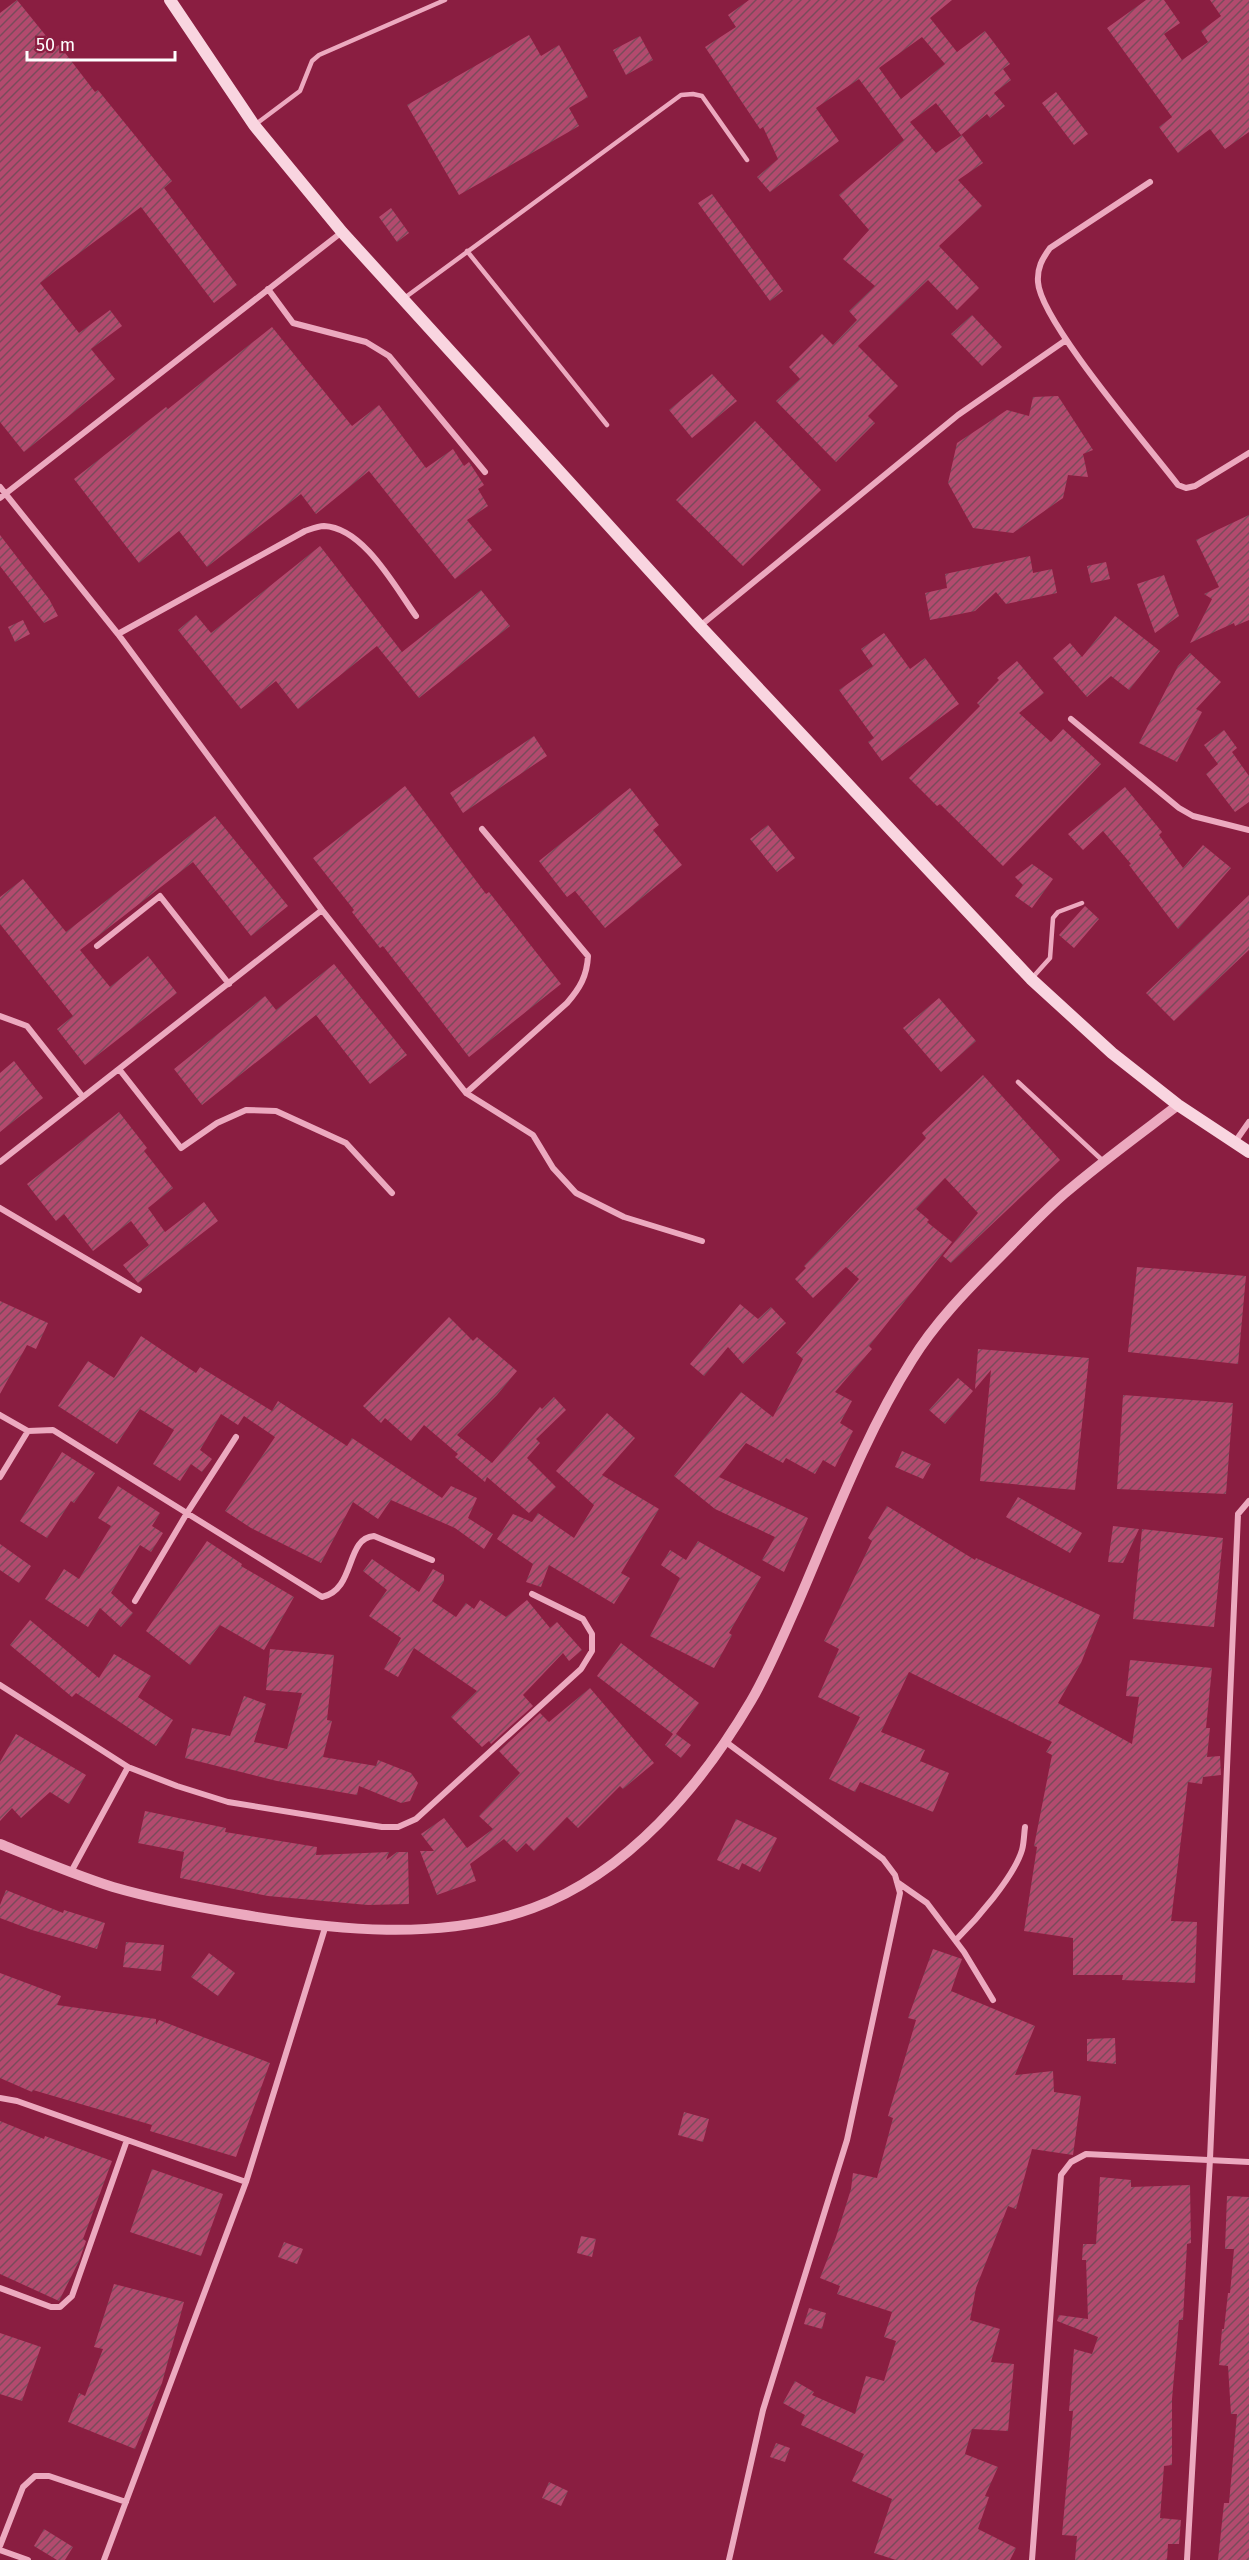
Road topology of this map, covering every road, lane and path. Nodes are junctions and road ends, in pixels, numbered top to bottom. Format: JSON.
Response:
{"nodes":[{"id":1,"x":170,"y":0,"type":"edge"},
{"id":2,"x":445,"y":0,"type":"edge"},
{"id":3,"x":254,"y":125,"type":"junction"},
{"id":4,"x":747,"y":160,"type":"dead end"},
{"id":5,"x":1150,"y":182,"type":"dead end"},
{"id":6,"x":342,"y":232,"type":"junction"},
{"id":7,"x":467,"y":251,"type":"junction"},
{"id":8,"x":268,"y":289,"type":"junction"},
{"id":9,"x":403,"y":298,"type":"junction"},
{"id":10,"x":1066,"y":340,"type":"junction"},
{"id":11,"x":606,"y":425,"type":"dead end"},
{"id":12,"x":1249,"y":453,"type":"edge"},
{"id":13,"x":485,"y":472,"type":"dead end"},
{"id":14,"x":0,"y":487,"type":"edge"},
{"id":15,"x":2,"y":495,"type":"edge"},
{"id":16,"x":416,"y":616,"type":"dead end"},
{"id":17,"x":700,"y":626,"type":"junction"},
{"id":18,"x":118,"y":634,"type":"junction"},
{"id":19,"x":1071,"y":719,"type":"dead end"},
{"id":20,"x":482,"y":829,"type":"dead end"},
{"id":21,"x":1249,"y":830,"type":"edge"},
{"id":22,"x":1082,"y":903,"type":"dead end"},
{"id":23,"x":322,"y":910,"type":"junction"},
{"id":24,"x":97,"y":946,"type":"dead end"},
{"id":25,"x":1031,"y":979,"type":"junction"},
{"id":26,"x":228,"y":984,"type":"junction"},
{"id":27,"x":0,"y":1016,"type":"edge"},
{"id":28,"x":119,"y":1069,"type":"junction"},
{"id":29,"x":1018,"y":1082,"type":"dead end"},
{"id":30,"x":466,"y":1093,"type":"junction"},
{"id":31,"x":83,"y":1097,"type":"junction"},
{"id":32,"x":1178,"y":1105,"type":"junction"},
{"id":33,"x":1249,"y":1122,"type":"edge"},
{"id":34,"x":1235,"y":1142,"type":"junction"},
{"id":35,"x":1249,"y":1152,"type":"edge"},
{"id":36,"x":0,"y":1162,"type":"edge"},
{"id":37,"x":1104,"y":1162,"type":"junction"},
{"id":38,"x":392,"y":1193,"type":"dead end"},
{"id":39,"x":0,"y":1208,"type":"edge"},
{"id":40,"x":702,"y":1241,"type":"dead end"},
{"id":41,"x":139,"y":1290,"type":"dead end"},
{"id":42,"x":0,"y":1415,"type":"edge"},
{"id":43,"x":28,"y":1431,"type":"junction"},
{"id":44,"x":236,"y":1437,"type":"dead end"},
{"id":45,"x":0,"y":1477,"type":"edge"},
{"id":46,"x":1249,"y":1501,"type":"edge"},
{"id":47,"x":187,"y":1514,"type":"junction"},
{"id":48,"x":432,"y":1560,"type":"dead end"},
{"id":49,"x":532,"y":1594,"type":"dead end"},
{"id":50,"x":135,"y":1601,"type":"dead end"},
{"id":51,"x":0,"y":1685,"type":"edge"},
{"id":52,"x":726,"y":1742,"type":"junction"},
{"id":53,"x":128,"y":1767,"type":"junction"},
{"id":54,"x":1025,"y":1827,"type":"dead end"},
{"id":55,"x":0,"y":1844,"type":"edge"},
{"id":56,"x":71,"y":1872,"type":"junction"},
{"id":57,"x":896,"y":1882,"type":"junction"},
{"id":58,"x":325,"y":1928,"type":"junction"},
{"id":59,"x":956,"y":1940,"type":"junction"},
{"id":60,"x":993,"y":2001,"type":"dead end"},
{"id":61,"x":0,"y":2098,"type":"edge"},
{"id":62,"x":127,"y":2140,"type":"junction"},
{"id":63,"x":1210,"y":2159,"type":"junction"},
{"id":64,"x":1249,"y":2162,"type":"edge"},
{"id":65,"x":246,"y":2182,"type":"junction"},
{"id":66,"x":0,"y":2288,"type":"edge"},
{"id":67,"x":126,"y":2502,"type":"junction"},
{"id":68,"x":0,"y":2548,"type":"edge"},
{"id":69,"x":28,"y":2560,"type":"edge"},
{"id":70,"x":104,"y":2560,"type":"edge"},
{"id":71,"x":729,"y":2560,"type":"edge"},
{"id":72,"x":1032,"y":2560,"type":"edge"},
{"id":73,"x":1186,"y":2560,"type":"edge"}],
"edges":[{"from":1,"to":3,"type":"main road"},
{"from":2,"to":3,"type":"lane"},
{"from":3,"to":6,"type":"main road"},
{"from":4,"to":7,"type":"lane"},
{"from":5,"to":10,"type":"street"},
{"from":6,"to":8,"type":"street"},
{"from":6,"to":9,"type":"main road"},
{"from":7,"to":9,"type":"lane"},
{"from":7,"to":11,"type":"lane"},
{"from":8,"to":13,"type":"street"},
{"from":8,"to":15,"type":"street"},
{"from":9,"to":17,"type":"main road"},
{"from":10,"to":12,"type":"street"},
{"from":10,"to":17,"type":"street"},
{"from":14,"to":15,"type":"street"},
{"from":15,"to":18,"type":"street"},
{"from":16,"to":18,"type":"street"},
{"from":17,"to":25,"type":"main road"},
{"from":18,"to":23,"type":"street"},
{"from":19,"to":21,"type":"street"},
{"from":20,"to":30,"type":"street"},
{"from":22,"to":25,"type":"lane"},
{"from":23,"to":26,"type":"street"},
{"from":23,"to":30,"type":"street"},
{"from":24,"to":26,"type":"street"},
{"from":25,"to":32,"type":"main road"},
{"from":26,"to":28,"type":"street"},
{"from":27,"to":31,"type":"street"},
{"from":28,"to":31,"type":"street"},
{"from":28,"to":38,"type":"street"},
{"from":29,"to":37,"type":"lane"},
{"from":30,"to":40,"type":"street"},
{"from":31,"to":36,"type":"street"},
{"from":32,"to":34,"type":"main road"},
{"from":32,"to":37,"type":"street"},
{"from":33,"to":34,"type":"street"},
{"from":34,"to":35,"type":"main road"},
{"from":37,"to":52,"type":"street"},
{"from":39,"to":41,"type":"street"},
{"from":42,"to":43,"type":"street"},
{"from":43,"to":45,"type":"street"},
{"from":43,"to":47,"type":"street"},
{"from":44,"to":47,"type":"street"},
{"from":46,"to":63,"type":"street"},
{"from":47,"to":48,"type":"street"},
{"from":47,"to":50,"type":"street"},
{"from":49,"to":53,"type":"street"},
{"from":51,"to":53,"type":"street"},
{"from":52,"to":57,"type":"street"},
{"from":52,"to":58,"type":"street"},
{"from":53,"to":56,"type":"street"},
{"from":54,"to":59,"type":"street"},
{"from":55,"to":56,"type":"street"},
{"from":56,"to":58,"type":"street"},
{"from":57,"to":59,"type":"street"},
{"from":57,"to":71,"type":"street"},
{"from":58,"to":65,"type":"street"},
{"from":59,"to":60,"type":"street"},
{"from":61,"to":62,"type":"street"},
{"from":62,"to":65,"type":"street"},
{"from":62,"to":66,"type":"street"},
{"from":63,"to":64,"type":"street"},
{"from":63,"to":72,"type":"street"},
{"from":63,"to":73,"type":"street"},
{"from":65,"to":67,"type":"street"},
{"from":67,"to":68,"type":"street"},
{"from":67,"to":70,"type":"street"},
{"from":68,"to":69,"type":"street"}]}
